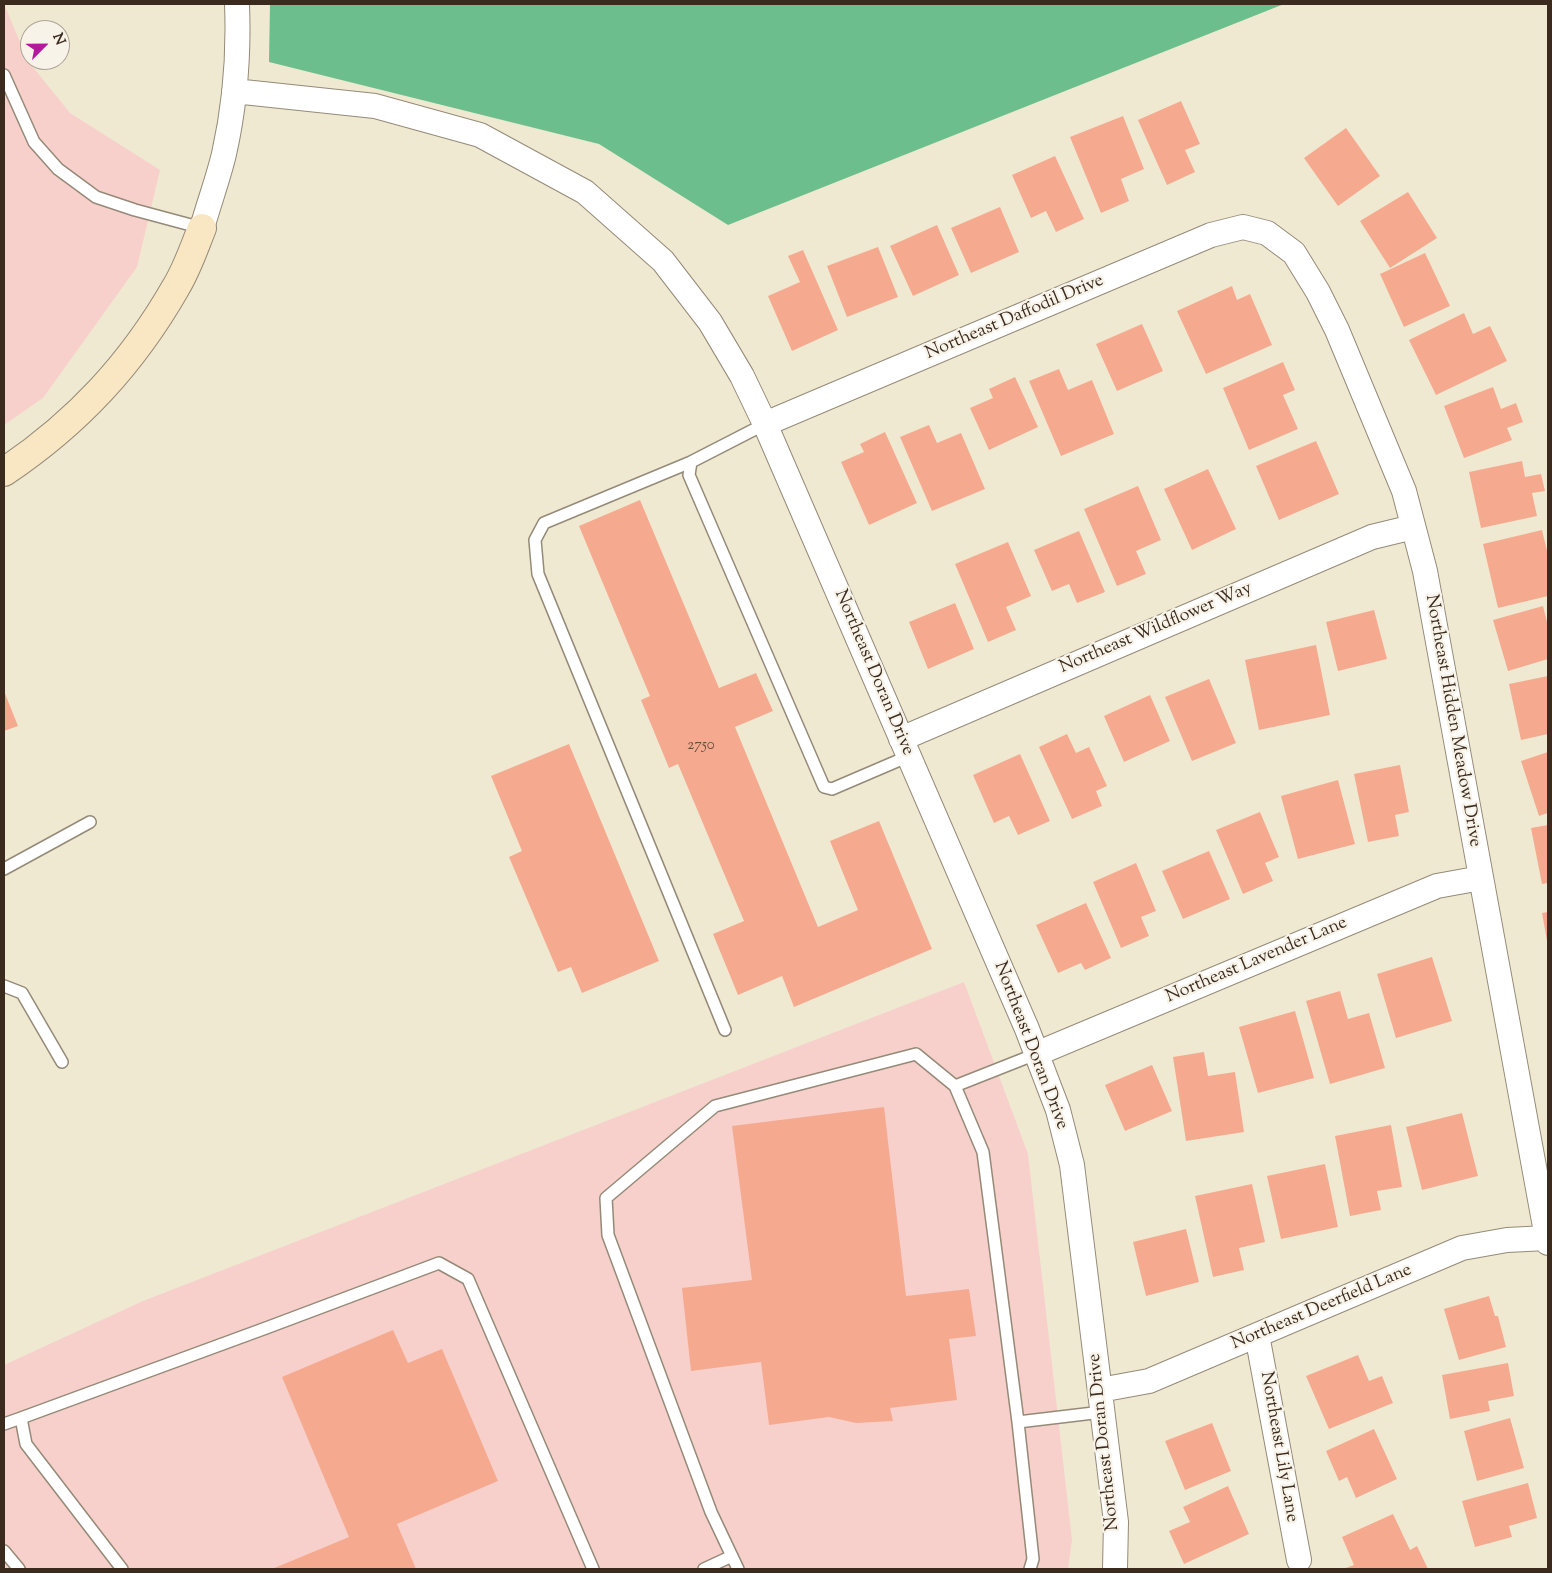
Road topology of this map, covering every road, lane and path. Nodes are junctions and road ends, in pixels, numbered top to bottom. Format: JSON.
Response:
{"nodes":[{"id":1,"x":237,"y":4,"type":"edge"},
{"id":2,"x":4,"y":76,"type":"edge"},
{"id":3,"x":234,"y":91,"type":"junction"},
{"id":4,"x":202,"y":228,"type":"junction"},
{"id":5,"x":1267,"y":233,"type":"joint"},
{"id":6,"x":765,"y":424,"type":"junction"},
{"id":7,"x":691,"y":462,"type":"junction"},
{"id":8,"x":4,"y":472,"type":"edge"},
{"id":9,"x":1413,"y":528,"type":"junction"},
{"id":10,"x":905,"y":747,"type":"junction"},
{"id":11,"x":90,"y":822,"type":"dead end"},
{"id":12,"x":4,"y":869,"type":"edge"},
{"id":13,"x":1481,"y":878,"type":"junction"},
{"id":14,"x":4,"y":986,"type":"edge"},
{"id":15,"x":725,"y":1030,"type":"dead end"},
{"id":16,"x":1036,"y":1054,"type":"junction"},
{"id":17,"x":62,"y":1062,"type":"dead end"},
{"id":18,"x":955,"y":1086,"type":"junction"},
{"id":19,"x":1548,"y":1241,"type":"edge"},
{"id":20,"x":1257,"y":1335,"type":"junction"},
{"id":21,"x":1101,"y":1401,"type":"junction"},
{"id":22,"x":21,"y":1418,"type":"junction"},
{"id":23,"x":1018,"y":1422,"type":"junction"},
{"id":24,"x":4,"y":1424,"type":"edge"},
{"id":25,"x":4,"y":1551,"type":"edge"},
{"id":26,"x":732,"y":1556,"type":"junction"},
{"id":27,"x":1299,"y":1560,"type":"dead end"},
{"id":28,"x":19,"y":1569,"type":"edge"},
{"id":29,"x":122,"y":1569,"type":"edge"},
{"id":30,"x":593,"y":1569,"type":"edge"},
{"id":31,"x":704,"y":1569,"type":"edge"},
{"id":32,"x":738,"y":1569,"type":"edge"},
{"id":33,"x":1030,"y":1569,"type":"edge"},
{"id":34,"x":1115,"y":1569,"type":"edge"}],
"edges":[{"from":1,"to":3,"type":"street"},
{"from":2,"to":4,"type":"lane"},
{"from":3,"to":4,"type":"street"},
{"from":3,"to":6,"type":"street","name":"Northeast Doran Drive"},
{"from":4,"to":8,"type":"street"},
{"from":5,"to":6,"type":"street","name":"Northeast Daffodil Drive"},
{"from":5,"to":9,"type":"street","name":"Northeast Hidden Meadow Drive"},
{"from":6,"to":7,"type":"lane"},
{"from":6,"to":10,"type":"street","name":"Northeast Doran Drive"},
{"from":7,"to":10,"type":"lane"},
{"from":7,"to":15,"type":"lane"},
{"from":9,"to":10,"type":"street","name":"Northeast Wildflower Way"},
{"from":9,"to":13,"type":"street","name":"Northeast Hidden Meadow Drive"},
{"from":10,"to":16,"type":"street","name":"Northeast Doran Drive"},
{"from":11,"to":12,"type":"lane"},
{"from":13,"to":16,"type":"street","name":"Northeast Lavender Lane"},
{"from":13,"to":19,"type":"street","name":"Northeast Hidden Meadow Drive"},
{"from":14,"to":17,"type":"lane"},
{"from":16,"to":18,"type":"lane"},
{"from":16,"to":21,"type":"street","name":"Northeast Doran Drive"},
{"from":18,"to":23,"type":"lane"},
{"from":18,"to":26,"type":"lane"},
{"from":19,"to":20,"type":"street","name":"Northeast Deerfield Lane"},
{"from":20,"to":21,"type":"street","name":"Northeast Deerfield Lane"},
{"from":20,"to":27,"type":"street","name":"Northeast Lily Lane"},
{"from":21,"to":23,"type":"lane"},
{"from":21,"to":34,"type":"street","name":"Northeast Doran Drive"},
{"from":22,"to":24,"type":"lane"},
{"from":22,"to":29,"type":"lane"},
{"from":22,"to":30,"type":"lane"},
{"from":23,"to":33,"type":"lane"},
{"from":25,"to":28,"type":"lane"},
{"from":26,"to":31,"type":"lane"},
{"from":26,"to":32,"type":"lane"}]}
